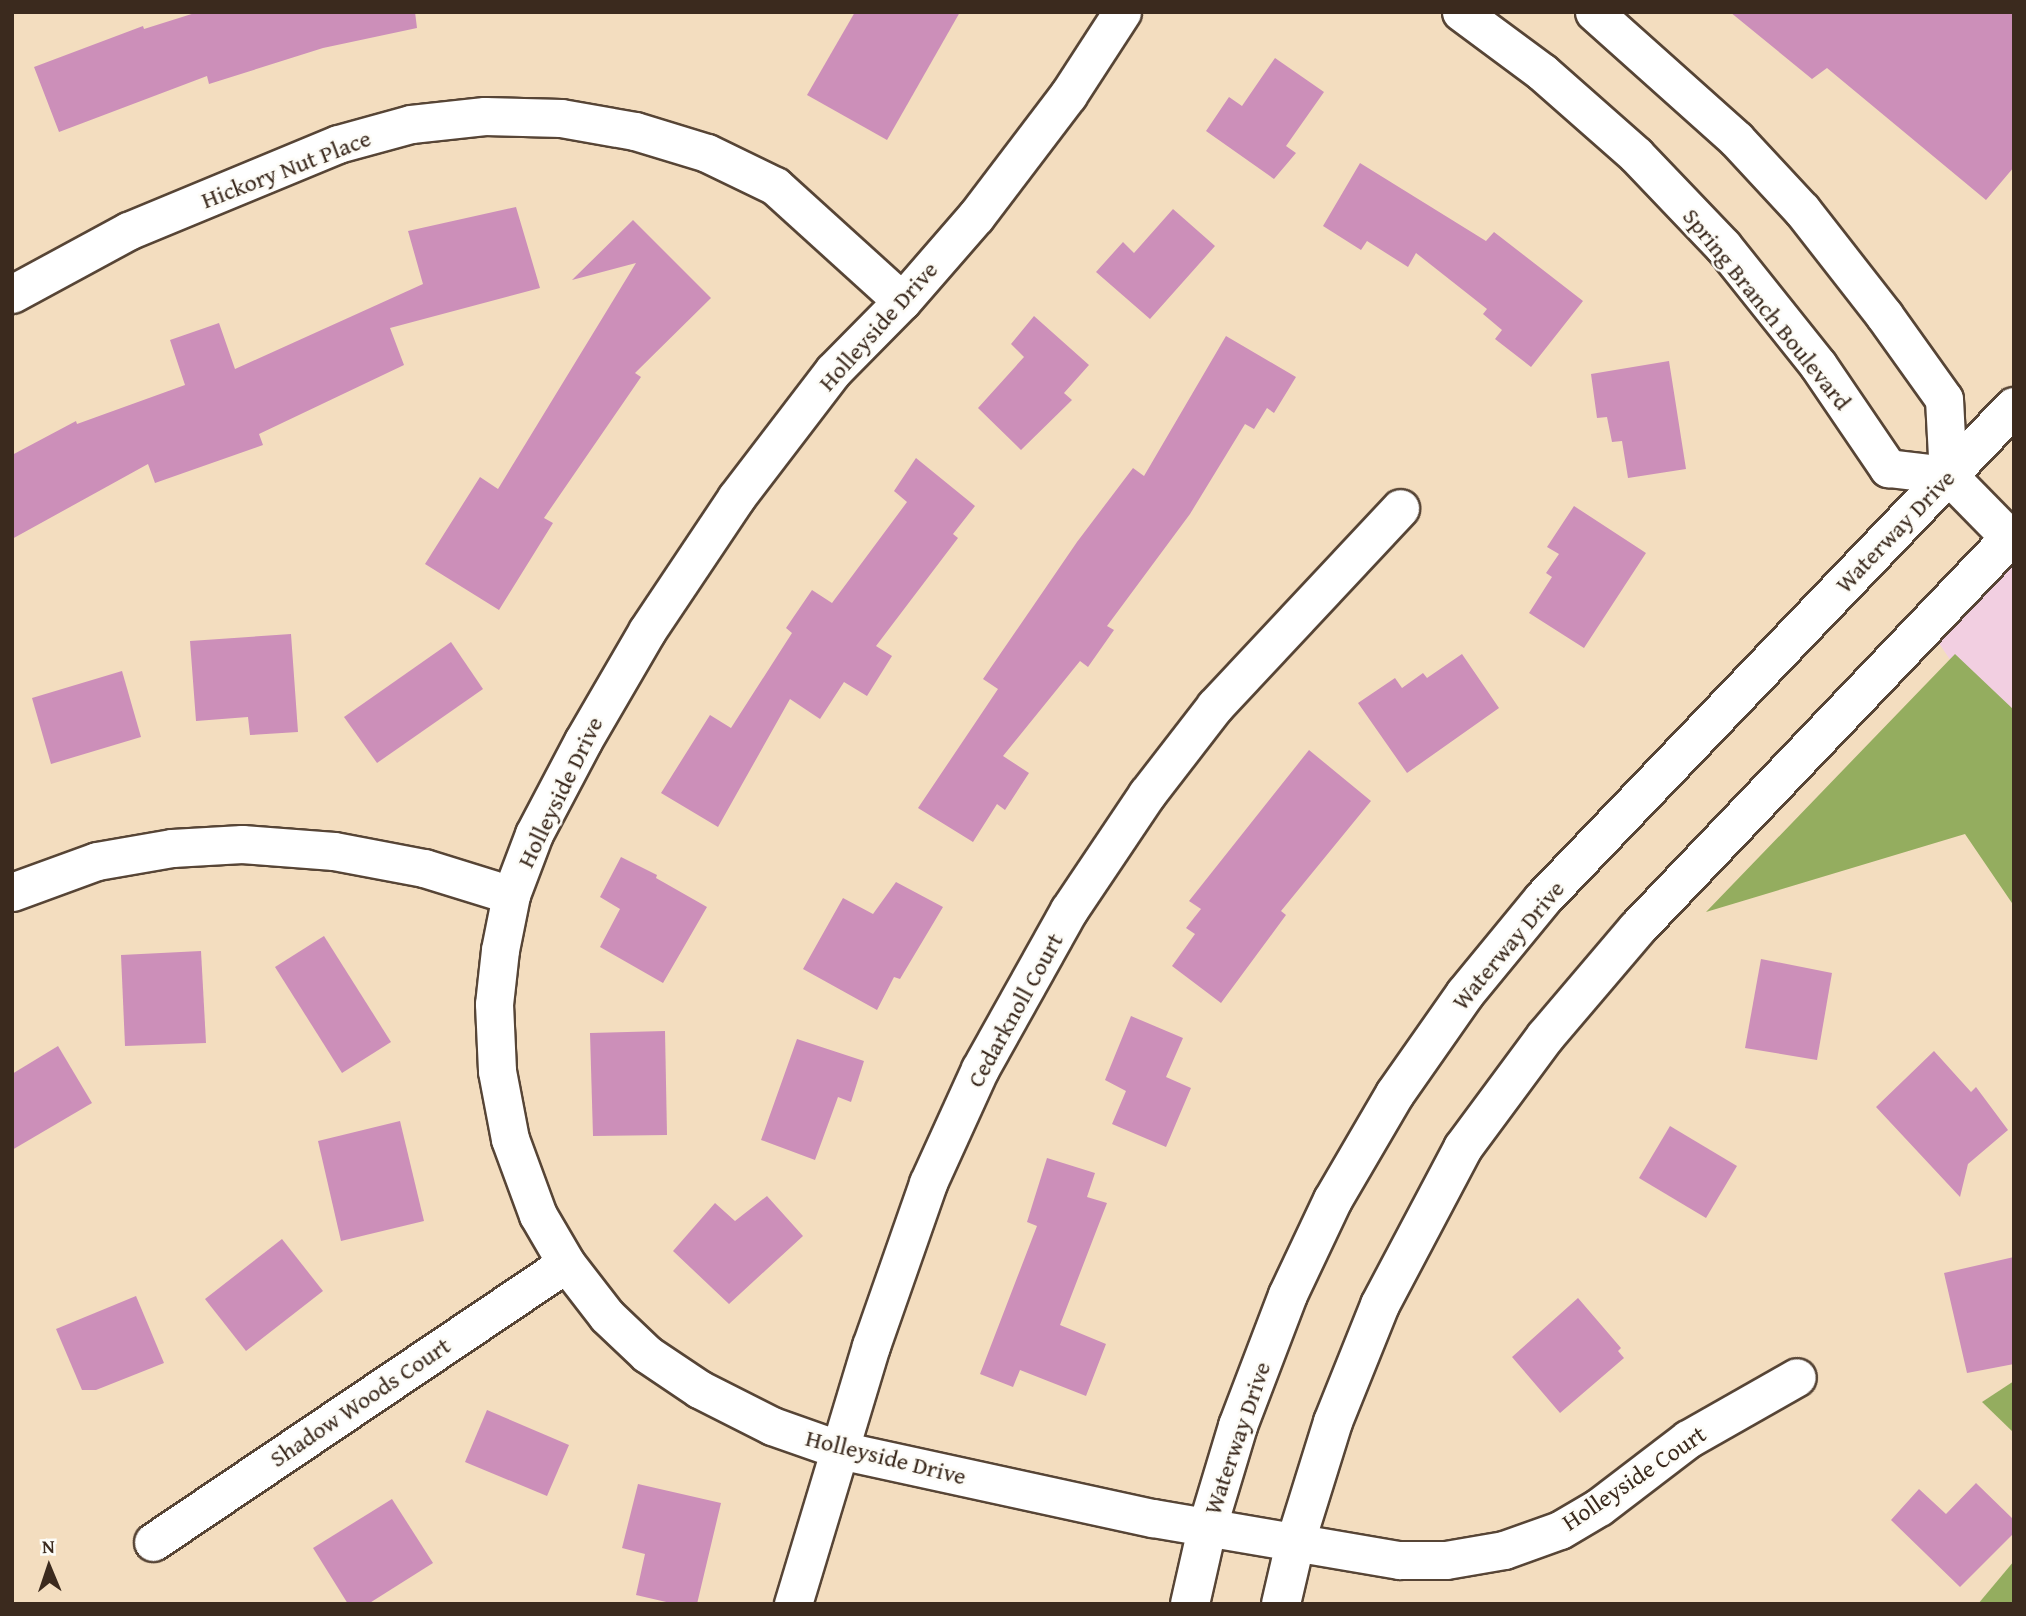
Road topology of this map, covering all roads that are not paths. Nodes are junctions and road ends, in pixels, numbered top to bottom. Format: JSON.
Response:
{"nodes":[{"id":1,"x":1122,"y":12,"type":"edge"},
{"id":2,"x":1461,"y":12,"type":"edge"},
{"id":3,"x":1594,"y":12,"type":"edge"},
{"id":4,"x":12,"y":294,"type":"edge"},
{"id":5,"x":902,"y":301,"type":"junction"},
{"id":6,"x":2014,"y":407,"type":"edge"},
{"id":7,"x":1948,"y":475,"type":"junction"},
{"id":8,"x":1400,"y":508,"type":"dead end"},
{"id":9,"x":2012,"y":536,"type":"edge"},
{"id":10,"x":12,"y":892,"type":"edge"},
{"id":11,"x":512,"y":895,"type":"junction"},
{"id":12,"x":566,"y":1263,"type":"junction"},
{"id":13,"x":1797,"y":1377,"type":"dead end"},
{"id":14,"x":840,"y":1450,"type":"junction"},
{"id":15,"x":1207,"y":1529,"type":"junction"},
{"id":16,"x":153,"y":1542,"type":"dead end"},
{"id":17,"x":1296,"y":1544,"type":"junction"},
{"id":18,"x":793,"y":1604,"type":"edge"},
{"id":19,"x":1189,"y":1604,"type":"edge"},
{"id":20,"x":1281,"y":1604,"type":"edge"}],
"edges":[{"from":1,"to":5,"type":"street","name":"Holleyside Drive"},
{"from":2,"to":7,"type":"street","name":"Spring Branch Boulevard"},
{"from":3,"to":7,"type":"street"},
{"from":4,"to":5,"type":"street","name":"Hickory Nut Place"},
{"from":5,"to":11,"type":"street","name":"Holleyside Drive"},
{"from":6,"to":7,"type":"main road","name":"Waterway Drive"},
{"from":7,"to":9,"type":"street"},
{"from":7,"to":15,"type":"main road","name":"Waterway Drive"},
{"from":8,"to":14,"type":"street","name":"Cedarknoll Court"},
{"from":9,"to":17,"type":"main road"},
{"from":10,"to":11,"type":"street"},
{"from":11,"to":12,"type":"street","name":"Holleyside Drive"},
{"from":12,"to":14,"type":"street","name":"Holleyside Drive"},
{"from":12,"to":16,"type":"street","name":"Shadow Woods Court"},
{"from":13,"to":17,"type":"street","name":"Holleyside Court"},
{"from":14,"to":15,"type":"street","name":"Holleyside Drive"},
{"from":14,"to":18,"type":"street","name":"Cedarknoll Court"},
{"from":15,"to":17,"type":"street","name":"Holleyside Drive"},
{"from":15,"to":19,"type":"main road","name":"Waterway Drive"},
{"from":17,"to":20,"type":"main road"}]}
